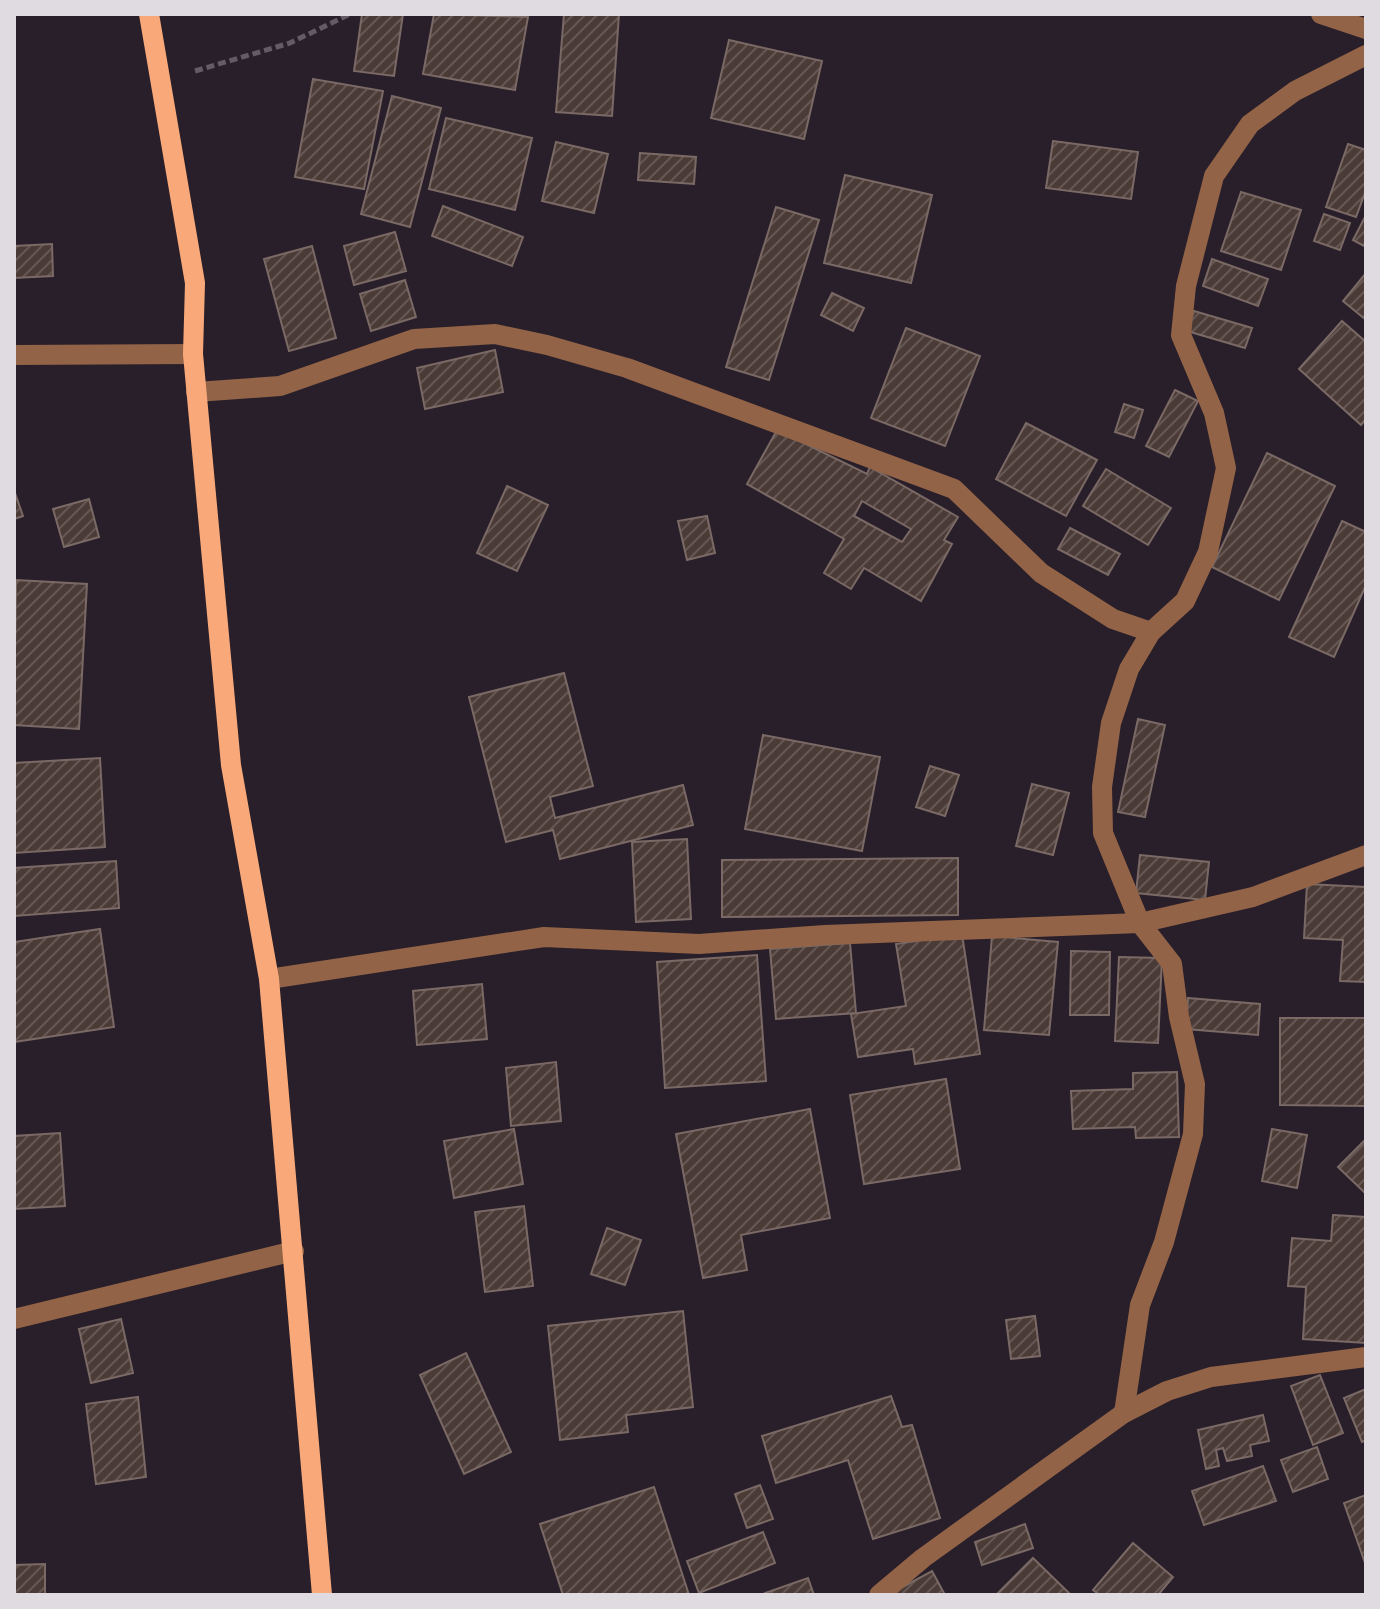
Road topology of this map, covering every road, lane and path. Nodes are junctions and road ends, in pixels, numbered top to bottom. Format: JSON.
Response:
{"nodes":[{"id":1,"x":149,"y":14,"type":"edge"},
{"id":2,"x":350,"y":14,"type":"edge"},
{"id":3,"x":1321,"y":14,"type":"edge"},
{"id":4,"x":1366,"y":29,"type":"edge"},
{"id":5,"x":1366,"y":55,"type":"edge"},
{"id":6,"x":159,"y":82,"type":"junction"},
{"id":7,"x":193,"y":354,"type":"junction"},
{"id":8,"x":14,"y":355,"type":"edge"},
{"id":9,"x":196,"y":392,"type":"junction"},
{"id":10,"x":1151,"y":632,"type":"junction"},
{"id":11,"x":1366,"y":855,"type":"edge"},
{"id":12,"x":1140,"y":923,"type":"junction"},
{"id":13,"x":269,"y":979,"type":"junction"},
{"id":14,"x":294,"y":1251,"type":"junction"},
{"id":15,"x":14,"y":1319,"type":"edge"},
{"id":16,"x":1366,"y":1357,"type":"edge"},
{"id":17,"x":1124,"y":1413,"type":"junction"},
{"id":18,"x":322,"y":1595,"type":"edge"},
{"id":19,"x":879,"y":1595,"type":"edge"}],
"edges":[{"from":1,"to":6,"type":"main road"},
{"from":2,"to":6,"type":"path"},
{"from":3,"to":4,"type":"street"},
{"from":5,"to":10,"type":"street"},
{"from":6,"to":7,"type":"main road"},
{"from":7,"to":8,"type":"street"},
{"from":7,"to":9,"type":"main road"},
{"from":9,"to":10,"type":"street"},
{"from":9,"to":13,"type":"main road"},
{"from":10,"to":12,"type":"street"},
{"from":11,"to":12,"type":"street"},
{"from":12,"to":13,"type":"street"},
{"from":12,"to":17,"type":"street"},
{"from":13,"to":14,"type":"main road"},
{"from":14,"to":15,"type":"street"},
{"from":14,"to":18,"type":"main road"},
{"from":16,"to":17,"type":"street"},
{"from":17,"to":19,"type":"street"}]}
